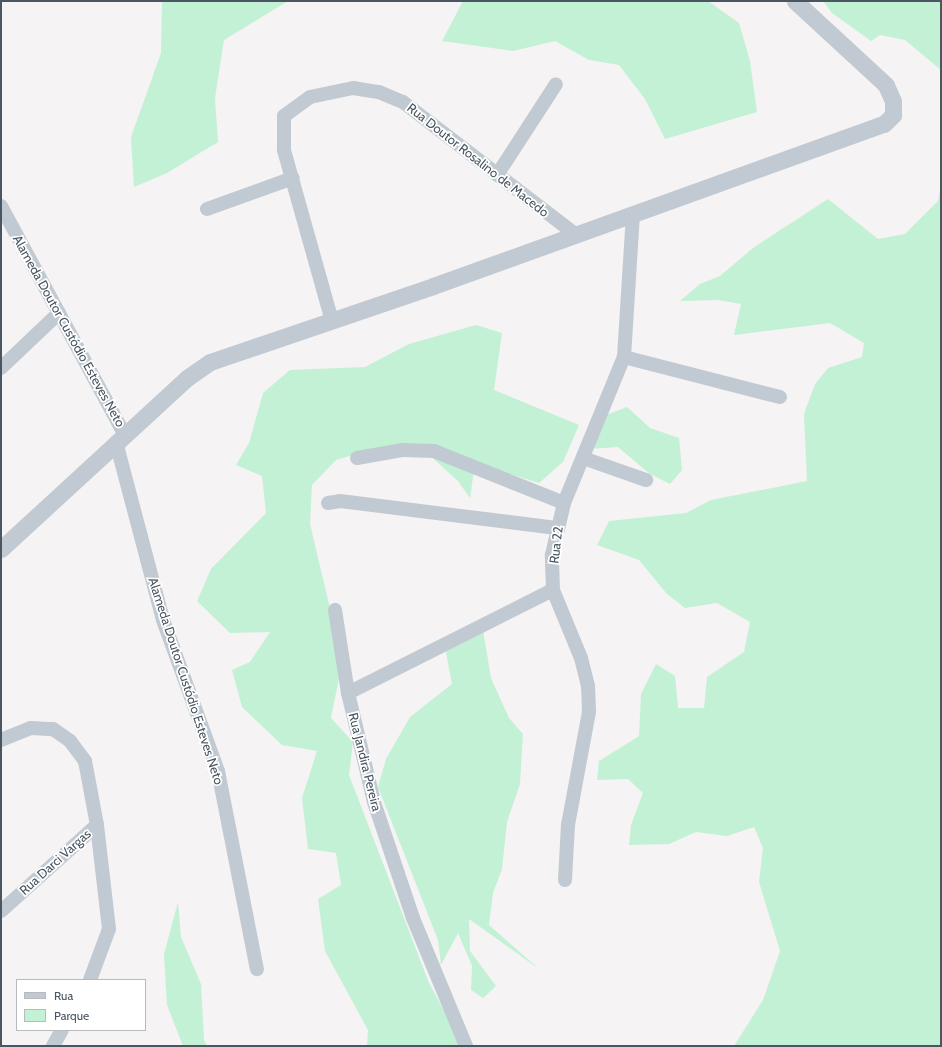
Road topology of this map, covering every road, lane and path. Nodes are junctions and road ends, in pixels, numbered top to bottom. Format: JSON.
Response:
{"nodes":[{"id":1,"x":795,"y":1,"type":"edge"},
{"id":2,"x":556,"y":84,"type":"dead end"},
{"id":3,"x":497,"y":175,"type":"junction"},
{"id":4,"x":293,"y":178,"type":"junction"},
{"id":5,"x":1,"y":206,"type":"edge"},
{"id":6,"x":207,"y":209,"type":"dead end"},
{"id":7,"x":633,"y":214,"type":"junction"},
{"id":8,"x":575,"y":234,"type":"junction"},
{"id":9,"x":59,"y":313,"type":"junction"},
{"id":10,"x":332,"y":320,"type":"junction"},
{"id":11,"x":624,"y":357,"type":"junction"},
{"id":12,"x":1,"y":368,"type":"edge"},
{"id":13,"x":780,"y":397,"type":"dead end"},
{"id":14,"x":121,"y":438,"type":"junction"},
{"id":15,"x":357,"y":458,"type":"dead end"},
{"id":16,"x":583,"y":458,"type":"junction"},
{"id":17,"x":646,"y":480,"type":"dead end"},
{"id":18,"x":328,"y":503,"type":"dead end"},
{"id":19,"x":564,"y":503,"type":"junction"},
{"id":20,"x":556,"y":528,"type":"junction"},
{"id":21,"x":1,"y":549,"type":"edge"},
{"id":22,"x":553,"y":590,"type":"junction"},
{"id":23,"x":335,"y":610,"type":"dead end"},
{"id":24,"x":348,"y":693,"type":"junction"},
{"id":25,"x":1,"y":740,"type":"edge"},
{"id":26,"x":97,"y":825,"type":"junction"},
{"id":27,"x":565,"y":880,"type":"dead end"},
{"id":28,"x":1,"y":911,"type":"edge"},
{"id":29,"x":257,"y":969,"type":"dead end"},
{"id":30,"x":90,"y":979,"type":"edge"},
{"id":31,"x":61,"y":1031,"type":"edge"},
{"id":32,"x":53,"y":1046,"type":"edge"},
{"id":33,"x":466,"y":1046,"type":"edge"}],
"edges":[{"from":1,"to":7,"type":"street"},
{"from":2,"to":3,"type":"street"},
{"from":3,"to":4,"type":"street","name":"Rua Doutor Rosalino de Macedo"},
{"from":3,"to":8,"type":"street","name":"Rua Doutor Rosalino de Macedo"},
{"from":4,"to":6,"type":"street"},
{"from":4,"to":10,"type":"street","name":"Rua Doutor Rosalino de Macedo"},
{"from":5,"to":9,"type":"street","name":"Alameda Doutor Custódio Esteves Neto"},
{"from":7,"to":8,"type":"street"},
{"from":7,"to":11,"type":"street","name":"Rua 22"},
{"from":8,"to":10,"type":"street"},
{"from":9,"to":12,"type":"street"},
{"from":9,"to":14,"type":"street","name":"Alameda Doutor Custódio Esteves Neto"},
{"from":10,"to":14,"type":"street"},
{"from":11,"to":13,"type":"street"},
{"from":11,"to":16,"type":"street","name":"Rua 22"},
{"from":14,"to":21,"type":"street"},
{"from":14,"to":29,"type":"street","name":"Alameda Doutor Custódio Esteves Neto"},
{"from":15,"to":19,"type":"street"},
{"from":16,"to":17,"type":"street"},
{"from":16,"to":19,"type":"street","name":"Rua 22"},
{"from":18,"to":20,"type":"street"},
{"from":19,"to":20,"type":"street","name":"Rua 22"},
{"from":20,"to":22,"type":"street","name":"Rua 22"},
{"from":22,"to":24,"type":"street"},
{"from":22,"to":27,"type":"street","name":"Rua 22"},
{"from":23,"to":24,"type":"street","name":"Rua Jandira Pereira"},
{"from":24,"to":33,"type":"street","name":"Rua Jandira Pereira"},
{"from":25,"to":26,"type":"street","name":"Rua Darci Vargas"},
{"from":26,"to":28,"type":"street","name":"Rua Darci Vargas"},
{"from":26,"to":30,"type":"street"},
{"from":31,"to":32,"type":"street"}]}
